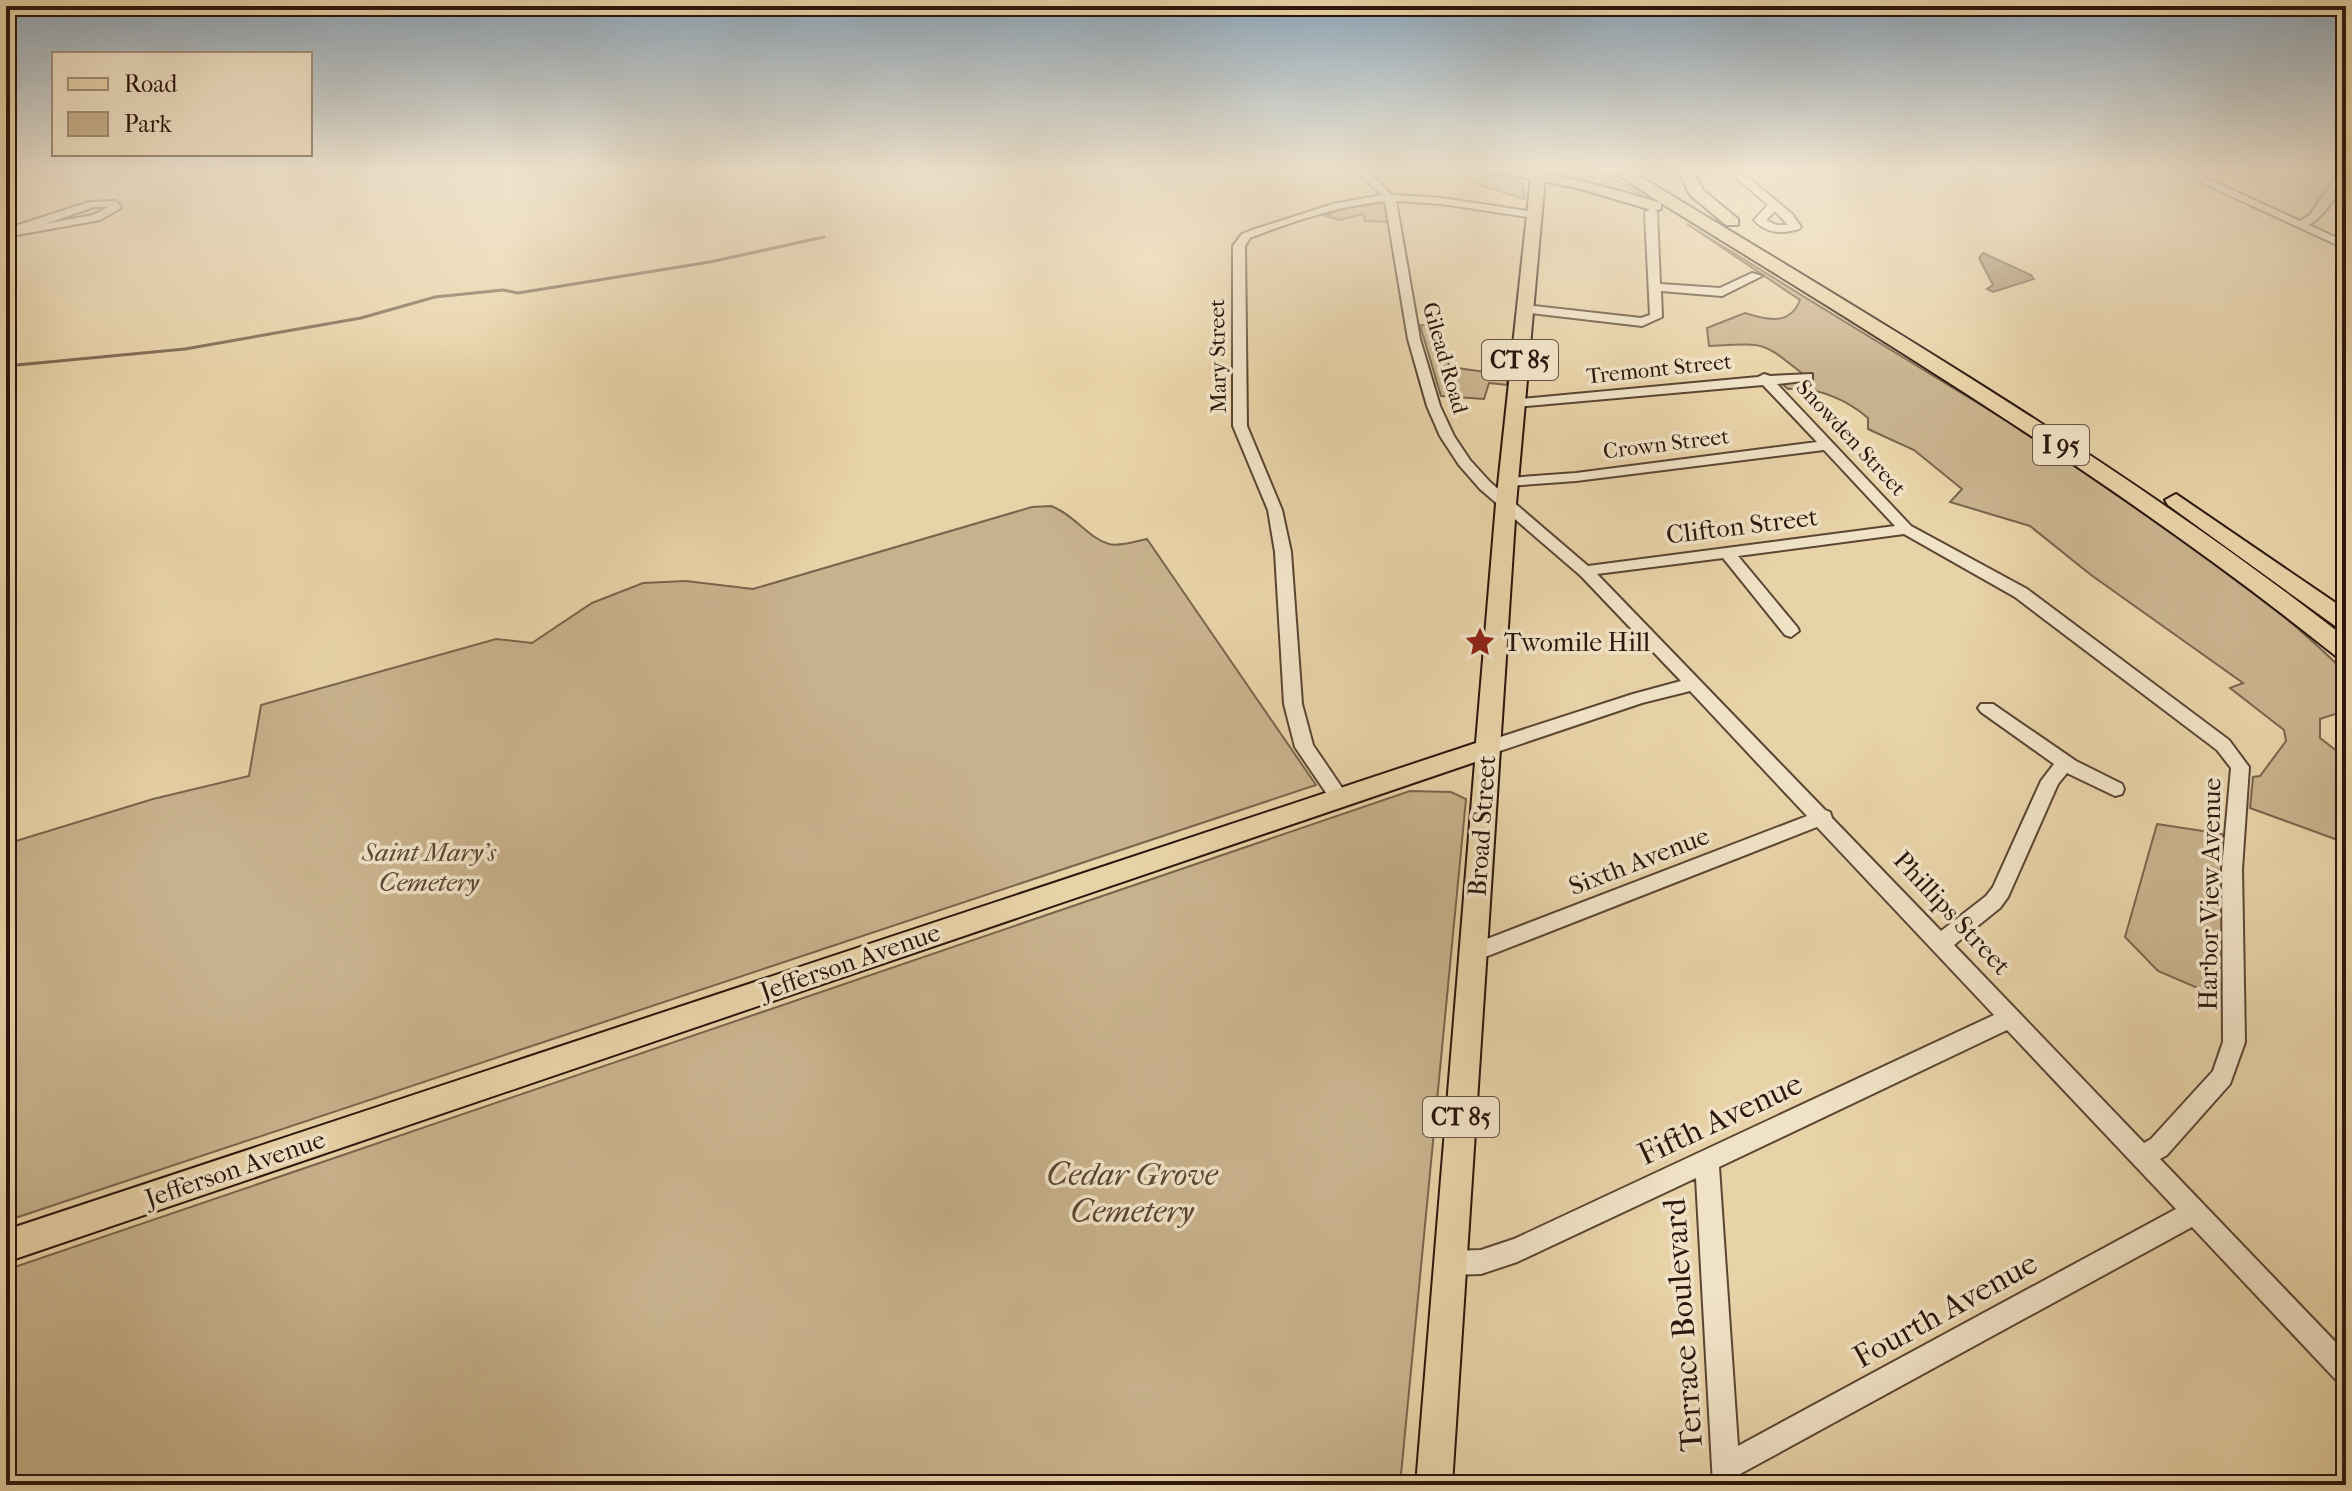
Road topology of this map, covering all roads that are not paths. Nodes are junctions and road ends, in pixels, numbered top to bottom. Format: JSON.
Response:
{"nodes":[{"id":1,"x":1245,"y":238,"type":"edge"},
{"id":2,"x":1396,"y":238,"type":"edge"},
{"id":3,"x":1532,"y":238,"type":"edge"},
{"id":4,"x":1653,"y":238,"type":"edge"},
{"id":5,"x":1715,"y":238,"type":"edge"},
{"id":6,"x":1724,"y":238,"type":"edge"},
{"id":7,"x":1730,"y":238,"type":"edge"},
{"id":8,"x":1738,"y":238,"type":"edge"},
{"id":9,"x":2328,"y":238,"type":"edge"},
{"id":10,"x":2346,"y":246,"type":"edge"},
{"id":11,"x":1761,"y":261,"type":"junction"},
{"id":12,"x":1656,"y":287,"type":"junction"},
{"id":13,"x":1525,"y":309,"type":"junction"},
{"id":14,"x":1807,"y":377,"type":"dead end"},
{"id":15,"x":1764,"y":378,"type":"junction"},
{"id":16,"x":1516,"y":403,"type":"junction"},
{"id":17,"x":1829,"y":445,"type":"junction"},
{"id":18,"x":1507,"y":493,"type":"junction"},
{"id":19,"x":2183,"y":505,"type":"junction"},
{"id":20,"x":1906,"y":529,"type":"junction"},
{"id":21,"x":1727,"y":552,"type":"junction"},
{"id":22,"x":1585,"y":571,"type":"junction"},
{"id":23,"x":2346,"y":604,"type":"edge"},
{"id":24,"x":2300,"y":614,"type":"junction"},
{"id":25,"x":2346,"y":622,"type":"edge"},
{"id":26,"x":1791,"y":631,"type":"dead end"},
{"id":27,"x":2346,"y":651,"type":"edge"},
{"id":28,"x":2346,"y":663,"type":"edge"},
{"id":29,"x":1695,"y":684,"type":"junction"},
{"id":30,"x":1987,"y":708,"type":"dead end"},
{"id":31,"x":1488,"y":748,"type":"junction"},
{"id":32,"x":2065,"y":763,"type":"junction"},
{"id":33,"x":2115,"y":789,"type":"dead end"},
{"id":34,"x":1340,"y":798,"type":"junction"},
{"id":35,"x":1823,"y":817,"type":"junction"},
{"id":36,"x":1941,"y":943,"type":"junction"},
{"id":37,"x":1473,"y":953,"type":"junction"},
{"id":38,"x":2012,"y":1017,"type":"junction"},
{"id":39,"x":2142,"y":1156,"type":"junction"},
{"id":40,"x":1707,"y":1161,"type":"junction"},
{"id":41,"x":2195,"y":1212,"type":"junction"},
{"id":42,"x":6,"y":1246,"type":"edge"},
{"id":43,"x":1450,"y":1263,"type":"junction"},
{"id":44,"x":2346,"y":1372,"type":"edge"},
{"id":45,"x":1727,"y":1476,"type":"edge"},
{"id":46,"x":1434,"y":1485,"type":"edge"}],
"edges":[{"from":1,"to":34,"type":"street","name":"Mary Street"},
{"from":2,"to":18,"type":"street","name":"Gilead Road"},
{"from":3,"to":13,"type":"main road","name":"Broad Street","number":"CT 85"},
{"from":4,"to":12,"type":"street"},
{"from":5,"to":11,"type":"highway"},
{"from":6,"to":11,"type":"highway","number":"I 95"},
{"from":7,"to":11,"type":"highway","number":"I 95"},
{"from":8,"to":11,"type":"highway"},
{"from":9,"to":10,"type":"street"},
{"from":11,"to":12,"type":"street"},
{"from":11,"to":19,"type":"highway","number":"I 95"},
{"from":11,"to":24,"type":"highway","number":"I 95"},
{"from":12,"to":13,"type":"street"},
{"from":13,"to":16,"type":"main road","name":"Broad Street","number":"CT 85"},
{"from":14,"to":15,"type":"street","name":"Tremont Street"},
{"from":15,"to":16,"type":"street","name":"Tremont Street"},
{"from":15,"to":17,"type":"street","name":"Snowden Street"},
{"from":16,"to":18,"type":"main road","name":"Broad Street","number":"CT 85"},
{"from":17,"to":18,"type":"street","name":"Crown Street"},
{"from":17,"to":20,"type":"street","name":"Snowden Street"},
{"from":18,"to":22,"type":"street","name":"Phillips Street"},
{"from":18,"to":31,"type":"main road","name":"Broad Street","number":"CT 85"},
{"from":19,"to":23,"type":"highway"},
{"from":19,"to":25,"type":"highway","number":"I 95"},
{"from":20,"to":21,"type":"street","name":"Clifton Street"},
{"from":20,"to":39,"type":"street","name":"Harbor View Avenue"},
{"from":21,"to":22,"type":"street","name":"Clifton Street"},
{"from":21,"to":26,"type":"street"},
{"from":22,"to":29,"type":"street","name":"Phillips Street"},
{"from":24,"to":27,"type":"highway","number":"I 95"},
{"from":24,"to":28,"type":"highway"},
{"from":29,"to":31,"type":"street","name":"Jefferson Avenue"},
{"from":29,"to":35,"type":"street","name":"Phillips Street"},
{"from":30,"to":32,"type":"street"},
{"from":31,"to":34,"type":"main road","name":"Jefferson Avenue"},
{"from":31,"to":37,"type":"main road","name":"Broad Street","number":"CT 85"},
{"from":32,"to":33,"type":"street"},
{"from":32,"to":36,"type":"street"},
{"from":34,"to":42,"type":"main road","name":"Jefferson Avenue"},
{"from":35,"to":36,"type":"street","name":"Phillips Street"},
{"from":35,"to":37,"type":"street","name":"Sixth Avenue"},
{"from":36,"to":38,"type":"street","name":"Phillips Street"},
{"from":37,"to":43,"type":"main road","name":"Broad Street","number":"CT 85"},
{"from":38,"to":39,"type":"street","name":"Phillips Street"},
{"from":38,"to":40,"type":"street","name":"Fifth Avenue"},
{"from":39,"to":41,"type":"street","name":"Phillips Street"},
{"from":40,"to":43,"type":"street","name":"Fifth Avenue"},
{"from":40,"to":45,"type":"street","name":"Terrace Boulevard"},
{"from":41,"to":44,"type":"street","name":"Phillips Street"},
{"from":41,"to":45,"type":"street","name":"Fourth Avenue"},
{"from":43,"to":46,"type":"main road","name":"Broad Street","number":"CT 85"}]}
